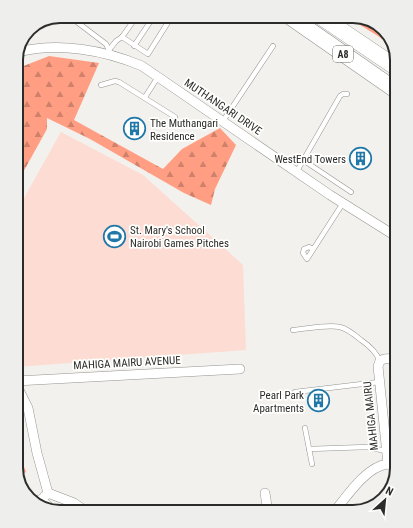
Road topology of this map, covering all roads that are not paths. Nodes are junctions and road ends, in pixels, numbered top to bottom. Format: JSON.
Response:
{"nodes":[{"id":1,"x":79,"y":23,"type":"edge"},
{"id":2,"x":132,"y":23,"type":"edge"},
{"id":3,"x":149,"y":23,"type":"edge"},
{"id":4,"x":168,"y":23,"type":"edge"},
{"id":5,"x":299,"y":23,"type":"edge"},
{"id":6,"x":330,"y":23,"type":"edge"},
{"id":7,"x":122,"y":37,"type":"junction"},
{"id":8,"x":134,"y":46,"type":"junction"},
{"id":9,"x":273,"y":46,"type":"dead end"},
{"id":10,"x":24,"y":51,"type":"edge"},
{"id":11,"x":110,"y":53,"type":"junction"},
{"id":12,"x":390,"y":63,"type":"edge"},
{"id":13,"x":158,"y":76,"type":"junction"},
{"id":14,"x":101,"y":85,"type":"dead end"},
{"id":15,"x":390,"y":86,"type":"edge"},
{"id":16,"x":346,"y":94,"type":"dead end"},
{"id":17,"x":145,"y":97,"type":"junction"},
{"id":18,"x":176,"y":117,"type":"dead end"},
{"id":19,"x":224,"y":121,"type":"junction"},
{"id":20,"x":303,"y":160,"type":"junction"},
{"id":21,"x":297,"y":172,"type":"junction"},
{"id":22,"x":351,"y":192,"type":"dead end"},
{"id":23,"x":343,"y":202,"type":"junction"},
{"id":24,"x":390,"y":232,"type":"edge"},
{"id":25,"x":313,"y":249,"type":"dead end"},
{"id":26,"x":293,"y":330,"type":"dead end"},
{"id":27,"x":390,"y":359,"type":"edge"},
{"id":28,"x":379,"y":364,"type":"junction"},
{"id":29,"x":240,"y":369,"type":"dead end"},
{"id":30,"x":23,"y":382,"type":"edge"},
{"id":31,"x":379,"y":382,"type":"junction"},
{"id":32,"x":295,"y":392,"type":"dead end"},
{"id":33,"x":23,"y":397,"type":"edge"},
{"id":34,"x":305,"y":428,"type":"dead end"},
{"id":35,"x":390,"y":444,"type":"edge"},
{"id":36,"x":386,"y":447,"type":"junction"},
{"id":37,"x":309,"y":448,"type":"junction"},
{"id":38,"x":390,"y":458,"type":"edge"},
{"id":39,"x":312,"y":464,"type":"dead end"},
{"id":40,"x":390,"y":465,"type":"edge"},
{"id":41,"x":48,"y":493,"type":"junction"},
{"id":42,"x":265,"y":493,"type":"dead end"},
{"id":43,"x":39,"y":500,"type":"edge"},
{"id":44,"x":77,"y":505,"type":"edge"},
{"id":45,"x":267,"y":505,"type":"edge"},
{"id":46,"x":342,"y":505,"type":"edge"}],
"edges":[{"from":1,"to":11,"type":"lane"},
{"from":2,"to":7,"type":"lane"},
{"from":3,"to":8,"type":"lane"},
{"from":4,"to":8,"type":"lane"},
{"from":5,"to":15,"type":"highway","number":"A8"},
{"from":6,"to":12,"type":"highway","number":"A8"},
{"from":7,"to":8,"type":"lane"},
{"from":7,"to":11,"type":"lane"},
{"from":9,"to":19,"type":"lane"},
{"from":10,"to":11,"type":"street","name":"MUTHANGARI DRIVE"},
{"from":11,"to":13,"type":"street","name":"MUTHANGARI DRIVE"},
{"from":13,"to":17,"type":"lane"},
{"from":13,"to":19,"type":"street","name":"MUTHANGARI DRIVE"},
{"from":14,"to":17,"type":"lane"},
{"from":16,"to":20,"type":"lane"},
{"from":17,"to":18,"type":"lane"},
{"from":19,"to":21,"type":"street","name":"MUTHANGARI DRIVE"},
{"from":20,"to":21,"type":"lane"},
{"from":20,"to":22,"type":"lane"},
{"from":21,"to":23,"type":"street","name":"MUTHANGARI DRIVE"},
{"from":23,"to":24,"type":"street","name":"MUTHANGARI DRIVE"},
{"from":23,"to":25,"type":"lane"},
{"from":26,"to":28,"type":"lane"},
{"from":27,"to":28,"type":"street"},
{"from":28,"to":31,"type":"street","name":"MAHIGA MAIRU"},
{"from":29,"to":30,"type":"street","name":"MAHIGA MAIRU AVENUE"},
{"from":31,"to":32,"type":"lane"},
{"from":31,"to":36,"type":"street","name":"MAHIGA MAIRU"},
{"from":33,"to":41,"type":"street"},
{"from":34,"to":37,"type":"lane"},
{"from":35,"to":36,"type":"lane"},
{"from":36,"to":37,"type":"lane"},
{"from":36,"to":38,"type":"street","name":"MAHIGA MAIRU"},
{"from":37,"to":39,"type":"lane"},
{"from":40,"to":46,"type":"street"},
{"from":41,"to":43,"type":"street"},
{"from":41,"to":44,"type":"street"},
{"from":42,"to":45,"type":"street"}]}
